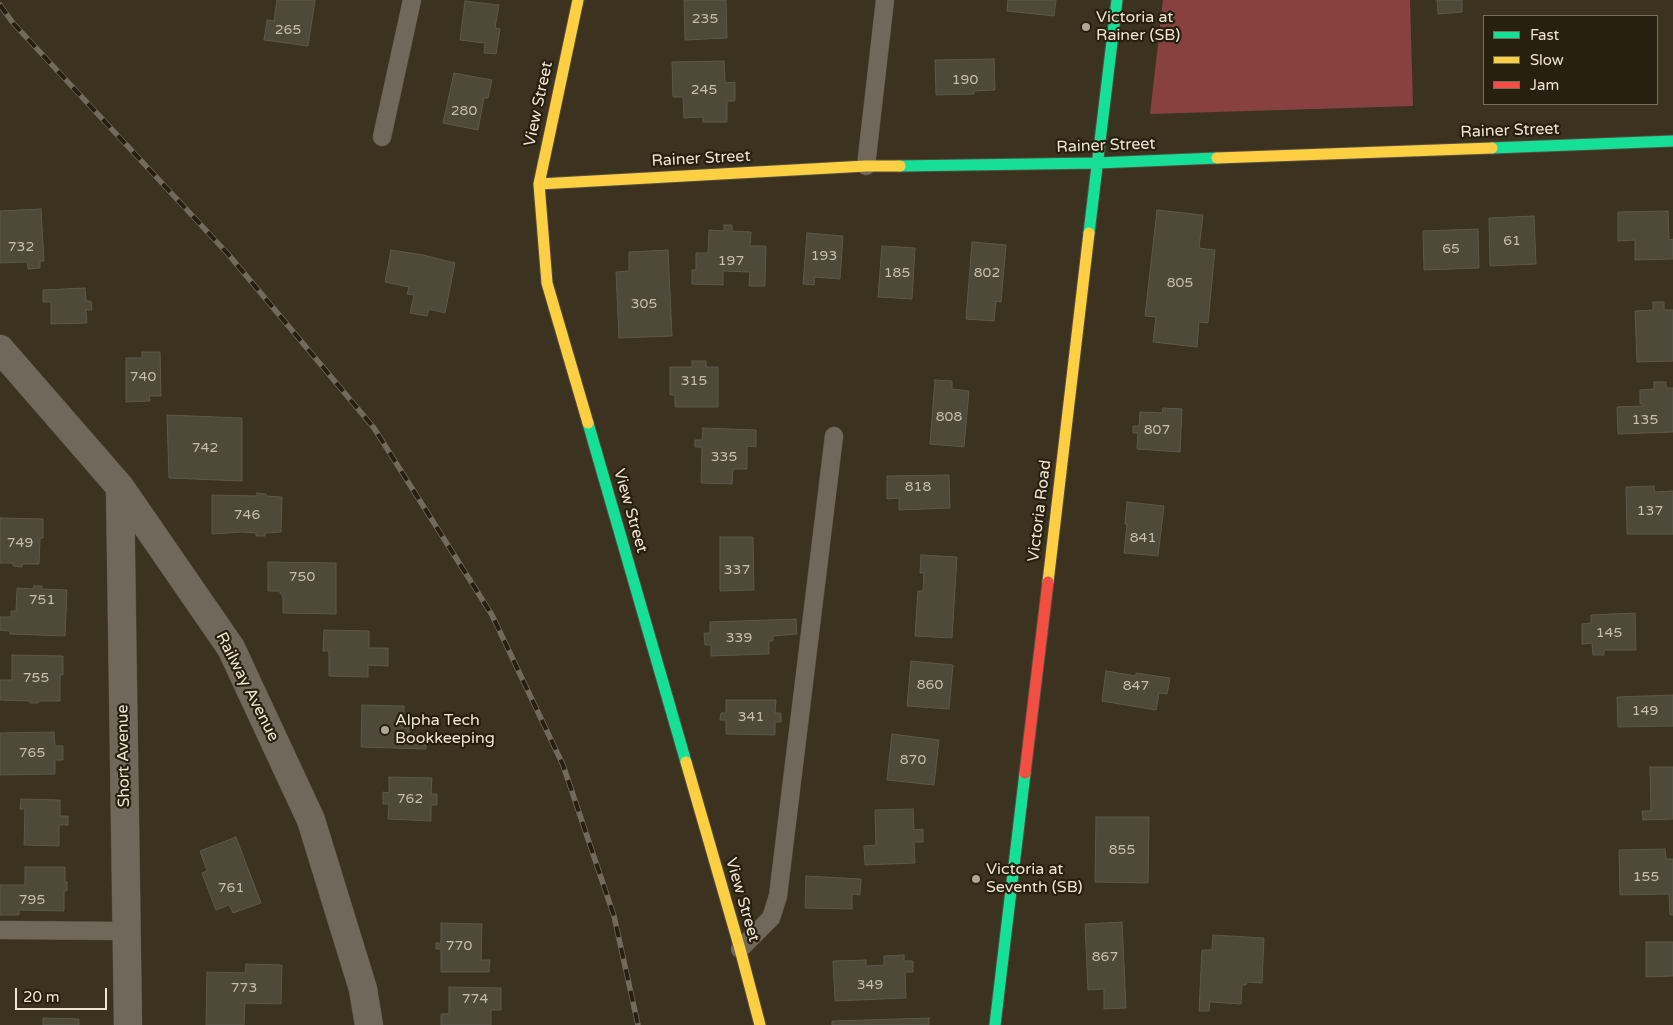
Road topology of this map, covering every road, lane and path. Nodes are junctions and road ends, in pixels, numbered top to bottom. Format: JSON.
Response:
{"nodes":[{"id":1,"x":412,"y":0,"type":"edge"},
{"id":2,"x":578,"y":0,"type":"edge"},
{"id":3,"x":885,"y":0,"type":"edge"},
{"id":4,"x":1117,"y":0,"type":"edge"},
{"id":5,"x":382,"y":137,"type":"dead end"},
{"id":6,"x":1673,"y":141,"type":"edge"},
{"id":7,"x":1097,"y":163,"type":"junction"},
{"id":8,"x":866,"y":166,"type":"junction"},
{"id":9,"x":540,"y":184,"type":"junction"},
{"id":10,"x":0,"y":349,"type":"edge"},
{"id":11,"x":834,"y":436,"type":"dead end"},
{"id":12,"x":120,"y":486,"type":"junction"},
{"id":13,"x":0,"y":930,"type":"edge"},
{"id":14,"x":126,"y":931,"type":"junction"},
{"id":15,"x":740,"y":949,"type":"junction"},
{"id":16,"x":128,"y":1025,"type":"edge"},
{"id":17,"x":369,"y":1025,"type":"edge"},
{"id":18,"x":760,"y":1025,"type":"edge"},
{"id":19,"x":995,"y":1025,"type":"edge"}],
"edges":[{"from":1,"to":5,"type":"lane"},
{"from":2,"to":9,"type":"street","name":"View Street"},
{"from":3,"to":8,"type":"lane"},
{"from":4,"to":7,"type":"street","name":"Victoria Road"},
{"from":6,"to":7,"type":"street","name":"Rainer Street"},
{"from":7,"to":8,"type":"street","name":"Rainer Street"},
{"from":7,"to":19,"type":"street","name":"Victoria Road"},
{"from":8,"to":9,"type":"street","name":"Rainer Street"},
{"from":9,"to":15,"type":"street","name":"View Street"},
{"from":10,"to":12,"type":"street","name":"Railway Avenue"},
{"from":11,"to":15,"type":"lane"},
{"from":12,"to":14,"type":"street","name":"Short Avenue"},
{"from":12,"to":17,"type":"street","name":"Railway Avenue"},
{"from":13,"to":14,"type":"lane"},
{"from":14,"to":16,"type":"street","name":"Short Avenue"},
{"from":15,"to":18,"type":"street","name":"View Street"}]}
